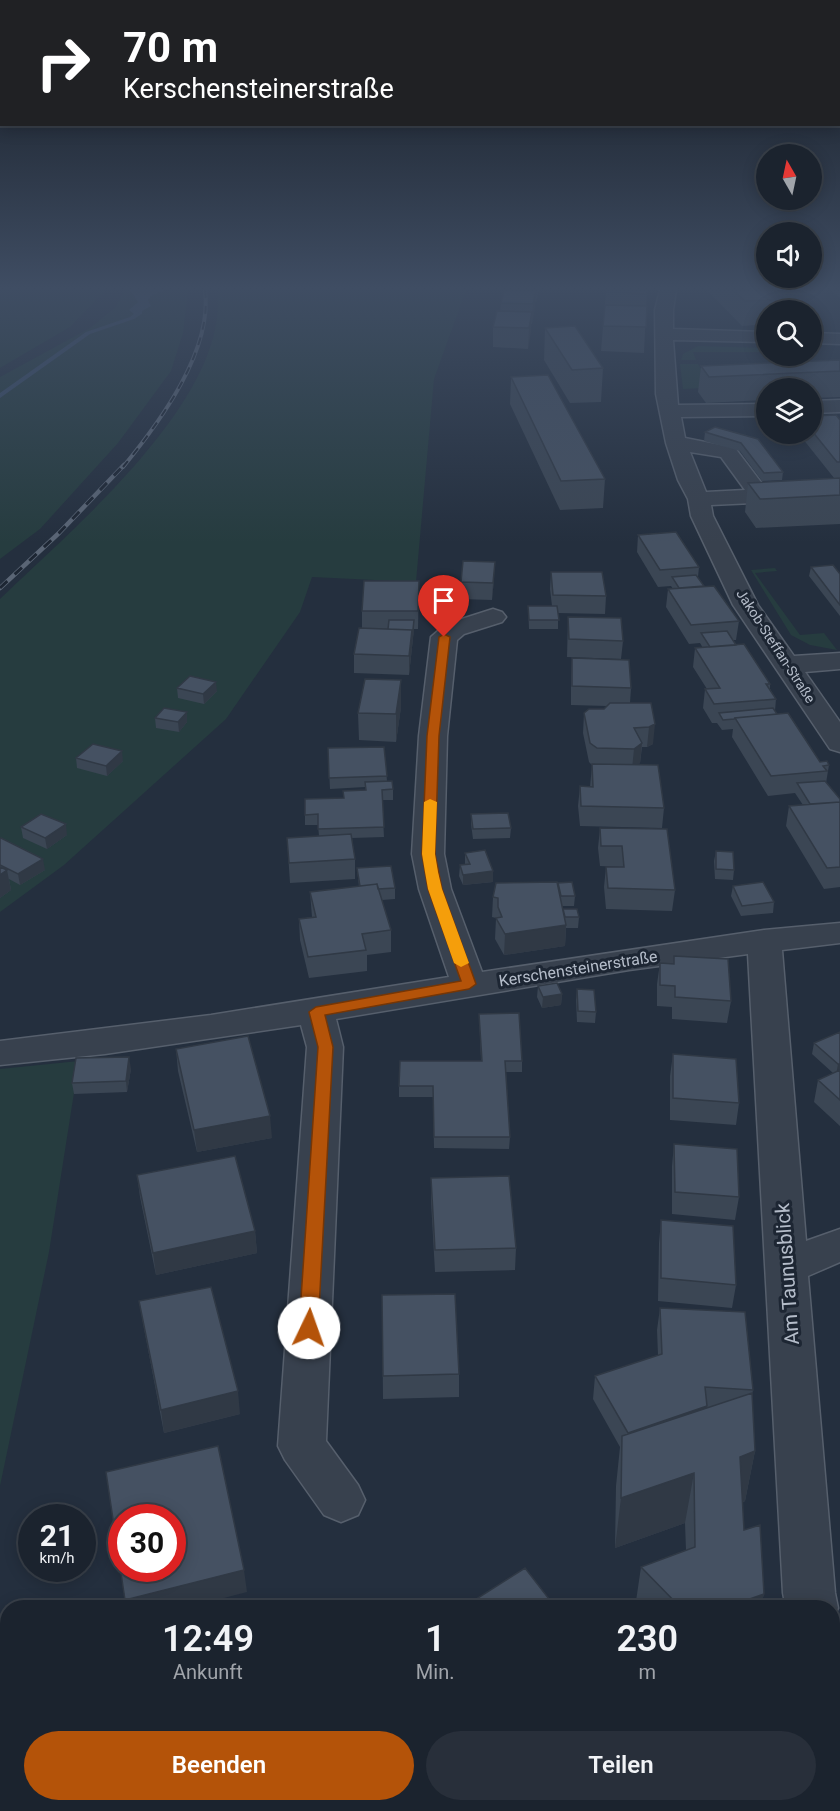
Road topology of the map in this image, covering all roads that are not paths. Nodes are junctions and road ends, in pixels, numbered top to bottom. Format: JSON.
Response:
{"nodes":[{"id":1,"x":664,"y":375,"type":"edge"},
{"id":2,"x":840,"y":406,"type":"edge"},
{"id":3,"x":822,"y":407,"type":"edge"},
{"id":4,"x":756,"y":410,"type":"edge"},
{"id":5,"x":669,"y":411,"type":"junction"},
{"id":6,"x":676,"y":443,"type":"junction"},
{"id":7,"x":840,"y":492,"type":"edge"},
{"id":8,"x":760,"y":496,"type":"junction"},
{"id":9,"x":699,"y":499,"type":"junction"},
{"id":10,"x":493,"y":617,"type":"dead end"},
{"id":11,"x":840,"y":661,"type":"edge"},
{"id":12,"x":787,"y":665,"type":"junction"},
{"id":13,"x":840,"y":743,"type":"edge"},
{"id":14,"x":840,"y":933,"type":"edge"},
{"id":15,"x":764,"y":940,"type":"junction"},
{"id":16,"x":469,"y":984,"type":"junction"},
{"id":17,"x":316,"y":1012,"type":"junction"},
{"id":18,"x":0,"y":1053,"type":"edge"},
{"id":19,"x":840,"y":1245,"type":"edge"},
{"id":20,"x":786,"y":1267,"type":"junction"},
{"id":21,"x":341,"y":1500,"type":"dead end"},
{"id":22,"x":810,"y":1600,"type":"edge"}],
"edges":[{"from":1,"to":5,"type":"street","name":"Jakob-Steffan-Straße"},
{"from":2,"to":3,"type":"street"},
{"from":4,"to":5,"type":"street"},
{"from":5,"to":6,"type":"street","name":"Jakob-Steffan-Straße"},
{"from":6,"to":8,"type":"street"},
{"from":6,"to":9,"type":"street","name":"Jakob-Steffan-Straße"},
{"from":7,"to":8,"type":"street"},
{"from":8,"to":9,"type":"street"},
{"from":9,"to":12,"type":"street","name":"Jakob-Steffan-Straße"},
{"from":10,"to":16,"type":"street"},
{"from":11,"to":12,"type":"street"},
{"from":12,"to":13,"type":"street","name":"Jakob-Steffan-Straße"},
{"from":14,"to":15,"type":"street","name":"Kerschensteinerstraße"},
{"from":15,"to":16,"type":"street","name":"Kerschensteinerstraße"},
{"from":15,"to":20,"type":"street","name":"Am Taunusblick"},
{"from":16,"to":17,"type":"street","name":"Kerschensteinerstraße"},
{"from":17,"to":18,"type":"street","name":"Kerschensteinerstraße"},
{"from":17,"to":21,"type":"street"},
{"from":19,"to":20,"type":"street"},
{"from":20,"to":22,"type":"street","name":"Am Taunusblick"}]}
